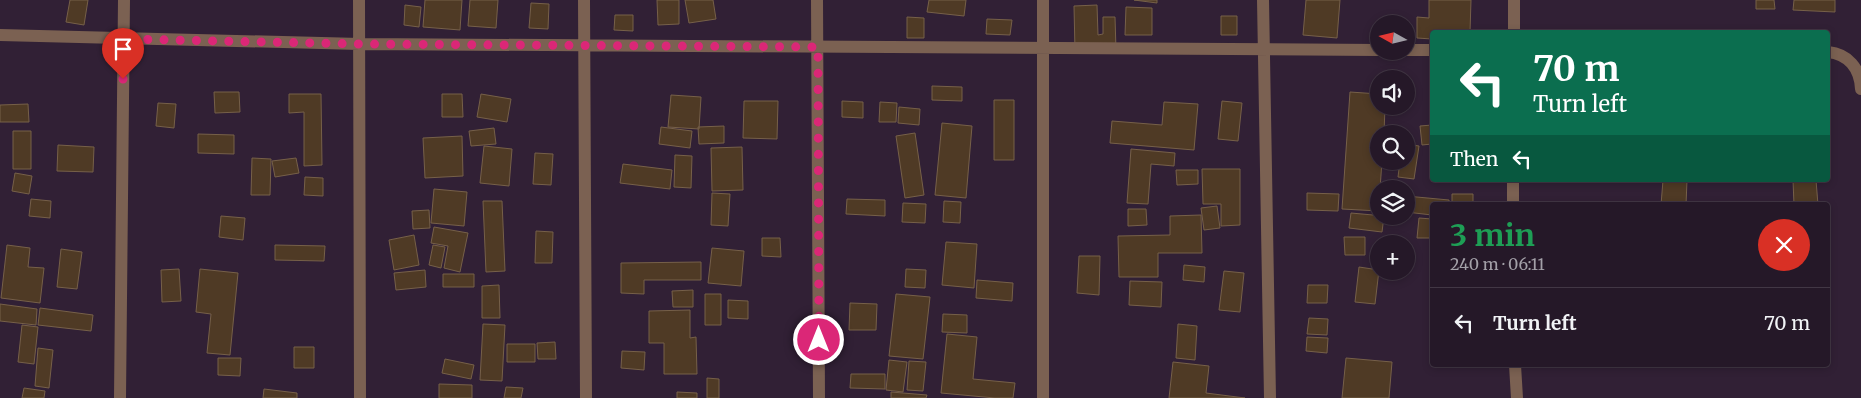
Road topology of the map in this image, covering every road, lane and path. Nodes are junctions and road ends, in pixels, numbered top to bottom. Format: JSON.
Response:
{"nodes":[{"id":1,"x":124,"y":0,"type":"edge"},
{"id":2,"x":359,"y":0,"type":"edge"},
{"id":3,"x":584,"y":0,"type":"edge"},
{"id":4,"x":818,"y":0,"type":"edge"},
{"id":5,"x":1043,"y":0,"type":"edge"},
{"id":6,"x":1263,"y":0,"type":"edge"},
{"id":7,"x":1514,"y":0,"type":"edge"},
{"id":8,"x":1514,"y":30,"type":"edge"},
{"id":9,"x":0,"y":35,"type":"edge"},
{"id":10,"x":123,"y":39,"type":"junction"},
{"id":11,"x":360,"y":44,"type":"junction"},
{"id":12,"x":584,"y":45,"type":"junction"},
{"id":13,"x":818,"y":47,"type":"junction"},
{"id":14,"x":1043,"y":48,"type":"junction"},
{"id":15,"x":1263,"y":49,"type":"junction"},
{"id":16,"x":1370,"y":50,"type":"edge"},
{"id":17,"x":1415,"y":50,"type":"edge"},
{"id":18,"x":1430,"y":50,"type":"edge"},
{"id":19,"x":1830,"y":52,"type":"edge"},
{"id":20,"x":1861,"y":89,"type":"edge"},
{"id":21,"x":1513,"y":182,"type":"edge"},
{"id":22,"x":1512,"y":202,"type":"edge"},
{"id":23,"x":1515,"y":367,"type":"edge"},
{"id":24,"x":120,"y":398,"type":"edge"},
{"id":25,"x":360,"y":398,"type":"edge"},
{"id":26,"x":586,"y":398,"type":"edge"},
{"id":27,"x":819,"y":398,"type":"edge"},
{"id":28,"x":1043,"y":398,"type":"edge"},
{"id":29,"x":1270,"y":398,"type":"edge"},
{"id":30,"x":1517,"y":398,"type":"edge"}],
"edges":[{"from":1,"to":10,"type":"street"},
{"from":2,"to":11,"type":"street"},
{"from":3,"to":12,"type":"street"},
{"from":4,"to":13,"type":"street"},
{"from":5,"to":14,"type":"street"},
{"from":6,"to":15,"type":"street"},
{"from":7,"to":8,"type":"street"},
{"from":9,"to":10,"type":"street"},
{"from":10,"to":11,"type":"street"},
{"from":10,"to":24,"type":"street"},
{"from":11,"to":12,"type":"street"},
{"from":11,"to":25,"type":"street"},
{"from":12,"to":13,"type":"street"},
{"from":12,"to":26,"type":"street"},
{"from":13,"to":14,"type":"street"},
{"from":13,"to":27,"type":"street"},
{"from":14,"to":15,"type":"street"},
{"from":14,"to":28,"type":"street"},
{"from":15,"to":16,"type":"street"},
{"from":15,"to":29,"type":"street"},
{"from":17,"to":18,"type":"street"},
{"from":19,"to":20,"type":"street"},
{"from":21,"to":22,"type":"street"},
{"from":23,"to":30,"type":"street"}]}
